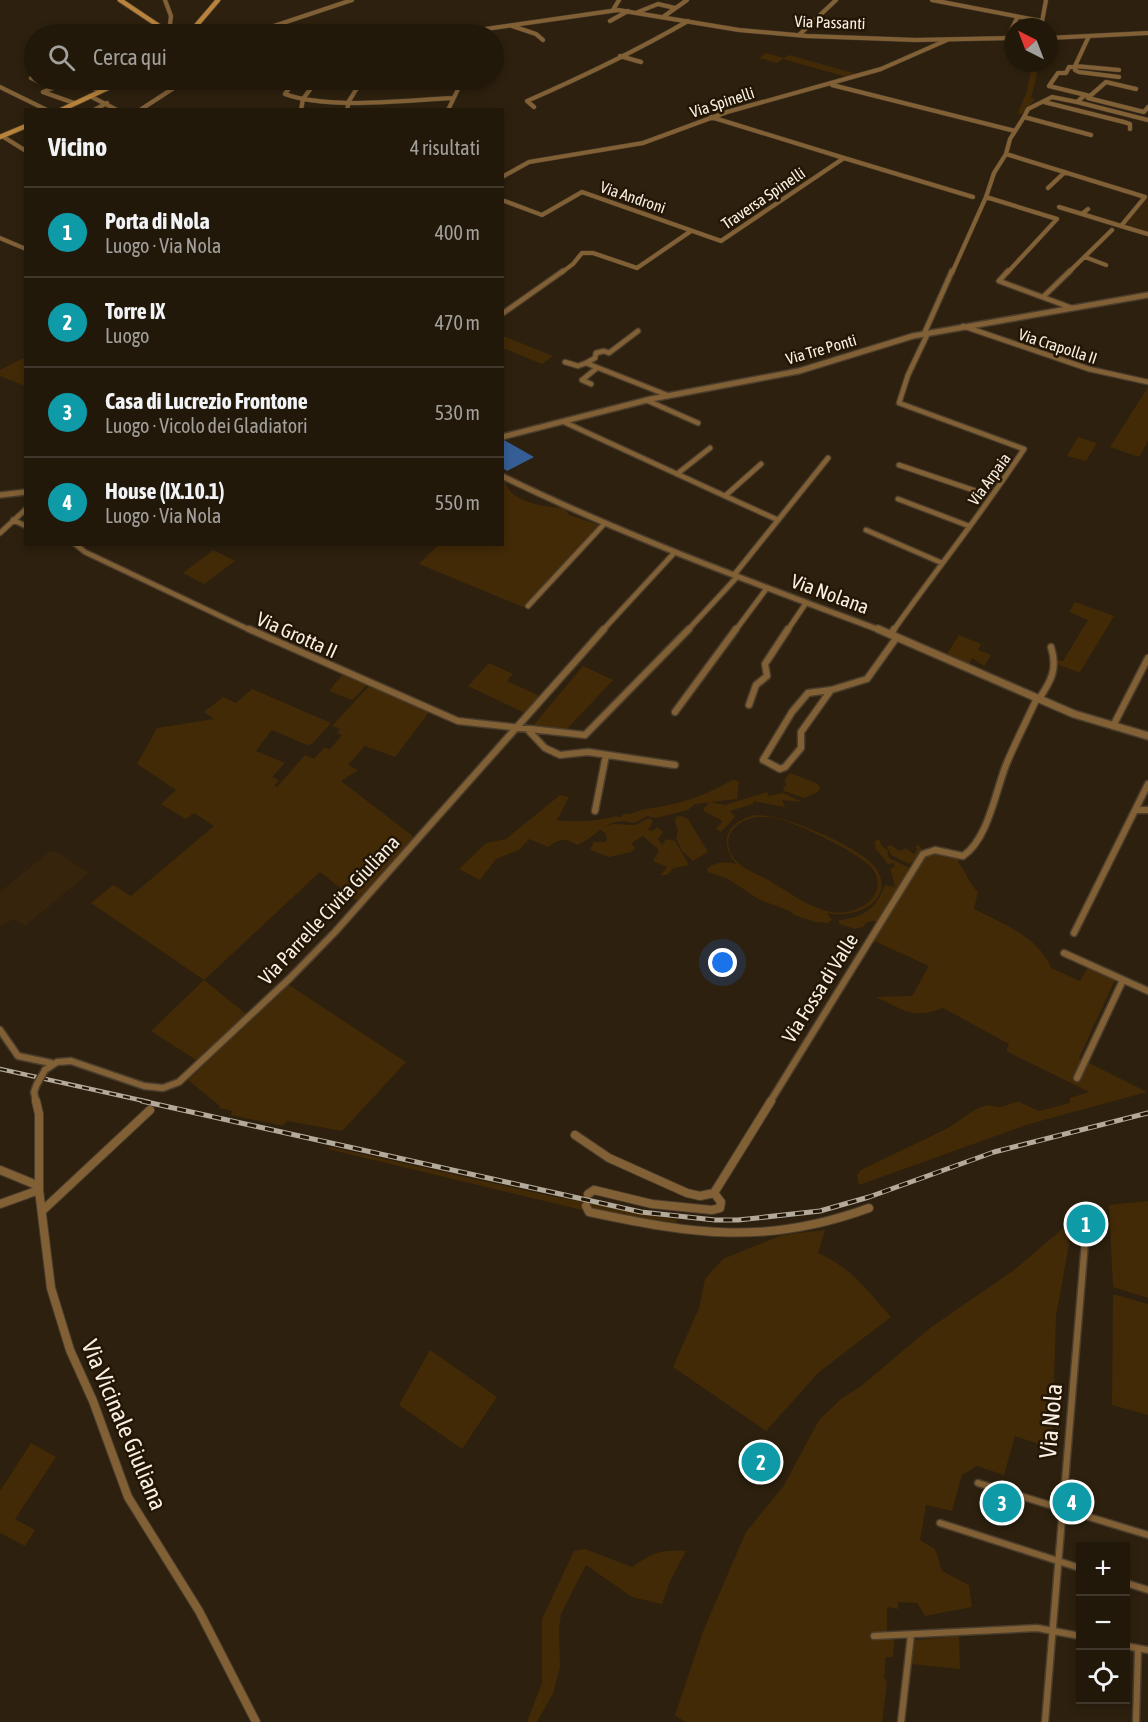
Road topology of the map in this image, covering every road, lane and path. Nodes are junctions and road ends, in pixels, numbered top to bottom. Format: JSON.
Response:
{"nodes":[{"id":1,"x":120,"y":0,"type":"edge"},
{"id":2,"x":165,"y":0,"type":"edge"},
{"id":3,"x":218,"y":0,"type":"edge"},
{"id":4,"x":352,"y":0,"type":"edge"},
{"id":5,"x":619,"y":0,"type":"edge"},
{"id":6,"x":687,"y":0,"type":"edge"},
{"id":7,"x":836,"y":0,"type":"edge"},
{"id":8,"x":932,"y":0,"type":"edge"},
{"id":9,"x":1046,"y":0,"type":"edge"},
{"id":10,"x":675,"y":8,"type":"junction"},
{"id":11,"x":613,"y":10,"type":"junction"},
{"id":12,"x":628,"y":11,"type":"junction"},
{"id":13,"x":638,"y":12,"type":"junction"},
{"id":14,"x":663,"y":17,"type":"junction"},
{"id":15,"x":1025,"y":18,"type":"edge"},
{"id":16,"x":1042,"y":18,"type":"edge"},
{"id":17,"x":610,"y":21,"type":"dead end"},
{"id":18,"x":688,"y":21,"type":"junction"},
{"id":19,"x":156,"y":24,"type":"edge"},
{"id":20,"x":171,"y":24,"type":"edge"},
{"id":21,"x":198,"y":24,"type":"edge"},
{"id":22,"x":283,"y":24,"type":"edge"},
{"id":23,"x":512,"y":26,"type":"junction"},
{"id":24,"x":504,"y":27,"type":"edge"},
{"id":25,"x":1148,"y":33,"type":"edge"},
{"id":26,"x":799,"y":35,"type":"junction"},
{"id":27,"x":1089,"y":36,"type":"junction"},
{"id":28,"x":1058,"y":38,"type":"edge"},
{"id":29,"x":1004,"y":39,"type":"edge"},
{"id":30,"x":543,"y":40,"type":"dead end"},
{"id":31,"x":947,"y":40,"type":"junction"},
{"id":32,"x":620,"y":56,"type":"junction"},
{"id":33,"x":641,"y":62,"type":"dead end"},
{"id":34,"x":1074,"y":67,"type":"junction"},
{"id":35,"x":1119,"y":70,"type":"dead end"},
{"id":36,"x":1119,"y":77,"type":"dead end"},
{"id":37,"x":831,"y":84,"type":"junction"},
{"id":38,"x":0,"y":87,"type":"edge"},
{"id":39,"x":1136,"y":89,"type":"dead end"},
{"id":40,"x":48,"y":90,"type":"edge"},
{"id":41,"x":98,"y":90,"type":"edge"},
{"id":42,"x":171,"y":90,"type":"edge"},
{"id":43,"x":288,"y":90,"type":"edge"},
{"id":44,"x":310,"y":90,"type":"edge"},
{"id":45,"x":356,"y":90,"type":"edge"},
{"id":46,"x":458,"y":90,"type":"edge"},
{"id":47,"x":1084,"y":95,"type":"junction"},
{"id":48,"x":90,"y":96,"type":"junction"},
{"id":49,"x":1090,"y":96,"type":"junction"},
{"id":50,"x":453,"y":98,"type":"junction"},
{"id":51,"x":303,"y":99,"type":"junction"},
{"id":52,"x":349,"y":101,"type":"junction"},
{"id":53,"x":1044,"y":102,"type":"junction"},
{"id":54,"x":1077,"y":102,"type":"junction"},
{"id":55,"x":74,"y":103,"type":"junction"},
{"id":56,"x":107,"y":103,"type":"junction"},
{"id":57,"x":534,"y":107,"type":"dead end"},
{"id":58,"x":1148,"y":107,"type":"edge"},
{"id":59,"x":44,"y":108,"type":"edge"},
{"id":60,"x":65,"y":108,"type":"edge"},
{"id":61,"x":98,"y":108,"type":"edge"},
{"id":62,"x":114,"y":108,"type":"edge"},
{"id":63,"x":143,"y":108,"type":"edge"},
{"id":64,"x":301,"y":108,"type":"edge"},
{"id":65,"x":347,"y":108,"type":"edge"},
{"id":66,"x":449,"y":108,"type":"edge"},
{"id":67,"x":1146,"y":113,"type":"edge"},
{"id":68,"x":711,"y":117,"type":"junction"},
{"id":69,"x":1024,"y":117,"type":"junction"},
{"id":70,"x":1148,"y":120,"type":"edge"},
{"id":71,"x":24,"y":127,"type":"edge"},
{"id":72,"x":1130,"y":129,"type":"dead end"},
{"id":73,"x":1015,"y":131,"type":"junction"},
{"id":74,"x":1091,"y":135,"type":"dead end"},
{"id":75,"x":1,"y":137,"type":"edge"},
{"id":76,"x":24,"y":150,"type":"edge"},
{"id":77,"x":1006,"y":154,"type":"junction"},
{"id":78,"x":844,"y":158,"type":"junction"},
{"id":79,"x":1065,"y":172,"type":"junction"},
{"id":80,"x":504,"y":176,"type":"edge"},
{"id":81,"x":1048,"y":188,"type":"dead end"},
{"id":82,"x":973,"y":197,"type":"dead end"},
{"id":83,"x":986,"y":197,"type":"junction"},
{"id":84,"x":504,"y":202,"type":"edge"},
{"id":85,"x":1059,"y":207,"type":"dead end"},
{"id":86,"x":1088,"y":209,"type":"dead end"},
{"id":87,"x":1082,"y":214,"type":"junction"},
{"id":88,"x":1121,"y":226,"type":"junction"},
{"id":89,"x":1112,"y":230,"type":"dead end"},
{"id":90,"x":692,"y":231,"type":"junction"},
{"id":91,"x":1148,"y":234,"type":"edge"},
{"id":92,"x":0,"y":238,"type":"edge"},
{"id":93,"x":24,"y":248,"type":"edge"},
{"id":94,"x":1084,"y":257,"type":"junction"},
{"id":95,"x":1106,"y":265,"type":"dead end"},
{"id":96,"x":1148,"y":295,"type":"edge"},
{"id":97,"x":1042,"y":297,"type":"junction"},
{"id":98,"x":1072,"y":308,"type":"junction"},
{"id":99,"x":504,"y":313,"type":"edge"},
{"id":100,"x":962,"y":326,"type":"junction"},
{"id":101,"x":638,"y":331,"type":"dead end"},
{"id":102,"x":926,"y":333,"type":"junction"},
{"id":103,"x":565,"y":362,"type":"dead end"},
{"id":104,"x":586,"y":363,"type":"junction"},
{"id":105,"x":597,"y":368,"type":"junction"},
{"id":106,"x":1148,"y":382,"type":"edge"},
{"id":107,"x":591,"y":384,"type":"dead end"},
{"id":108,"x":668,"y":395,"type":"junction"},
{"id":109,"x":646,"y":400,"type":"junction"},
{"id":110,"x":564,"y":422,"type":"junction"},
{"id":111,"x":698,"y":423,"type":"dead end"},
{"id":112,"x":504,"y":437,"type":"edge"},
{"id":113,"x":710,"y":447,"type":"dead end"},
{"id":114,"x":828,"y":458,"type":"dead end"},
{"id":115,"x":761,"y":464,"type":"dead end"},
{"id":116,"x":899,"y":465,"type":"dead end"},
{"id":117,"x":677,"y":474,"type":"junction"},
{"id":118,"x":504,"y":477,"type":"edge"},
{"id":119,"x":976,"y":491,"type":"tunnel mouth"},
{"id":120,"x":24,"y":492,"type":"edge"},
{"id":121,"x":985,"y":494,"type":"tunnel mouth"},
{"id":122,"x":0,"y":495,"type":"edge"},
{"id":123,"x":725,"y":496,"type":"junction"},
{"id":124,"x":993,"y":497,"type":"junction"},
{"id":125,"x":898,"y":499,"type":"dead end"},
{"id":126,"x":24,"y":511,"type":"edge"},
{"id":127,"x":13,"y":520,"type":"junction"},
{"id":128,"x":778,"y":520,"type":"junction"},
{"id":129,"x":605,"y":523,"type":"junction"},
{"id":130,"x":24,"y":525,"type":"edge"},
{"id":131,"x":969,"y":526,"type":"junction"},
{"id":132,"x":866,"y":530,"type":"dead end"},
{"id":133,"x":0,"y":533,"type":"edge"},
{"id":134,"x":78,"y":546,"type":"edge"},
{"id":135,"x":675,"y":552,"type":"junction"},
{"id":136,"x":942,"y":563,"type":"junction"},
{"id":137,"x":736,"y":576,"type":"junction"},
{"id":138,"x":766,"y":588,"type":"junction"},
{"id":139,"x":806,"y":603,"type":"junction"},
{"id":140,"x":528,"y":606,"type":"dead end"},
{"id":141,"x":894,"y":635,"type":"junction"},
{"id":142,"x":1051,"y":647,"type":"dead end"},
{"id":143,"x":1148,"y":658,"type":"edge"},
{"id":144,"x":831,"y":690,"type":"junction"},
{"id":145,"x":1038,"y":699,"type":"junction"},
{"id":146,"x":749,"y":705,"type":"dead end"},
{"id":147,"x":675,"y":712,"type":"dead end"},
{"id":148,"x":1113,"y":726,"type":"junction"},
{"id":149,"x":516,"y":728,"type":"junction"},
{"id":150,"x":528,"y":729,"type":"junction"},
{"id":151,"x":1148,"y":736,"type":"edge"},
{"id":152,"x":606,"y":755,"type":"junction"},
{"id":153,"x":675,"y":765,"type":"dead end"},
{"id":154,"x":1148,"y":784,"type":"edge"},
{"id":155,"x":1136,"y":810,"type":"junction"},
{"id":156,"x":1148,"y":810,"type":"edge"},
{"id":157,"x":595,"y":811,"type":"dead end"},
{"id":158,"x":1074,"y":933,"type":"dead end"},
{"id":159,"x":1064,"y":953,"type":"dead end"},
{"id":160,"x":1123,"y":980,"type":"junction"},
{"id":161,"x":1148,"y":991,"type":"edge"},
{"id":162,"x":0,"y":1030,"type":"edge"},
{"id":163,"x":51,"y":1064,"type":"junction"},
{"id":164,"x":1077,"y":1078,"type":"dead end"},
{"id":165,"x":150,"y":1110,"type":"dead end"},
{"id":166,"x":575,"y":1135,"type":"dead end"},
{"id":167,"x":0,"y":1170,"type":"edge"},
{"id":168,"x":39,"y":1188,"type":"junction"},
{"id":169,"x":714,"y":1193,"type":"junction"},
{"id":170,"x":588,"y":1194,"type":"dead end"},
{"id":171,"x":0,"y":1204,"type":"edge"},
{"id":172,"x":586,"y":1206,"type":"dead end"},
{"id":173,"x":868,"y":1208,"type":"dead end"},
{"id":174,"x":42,"y":1211,"type":"junction"},
{"id":175,"x":1086,"y":1230,"type":"dead end"},
{"id":176,"x":978,"y":1483,"type":"dead end"},
{"id":177,"x":1062,"y":1509,"type":"junction"},
{"id":178,"x":940,"y":1523,"type":"dead end"},
{"id":179,"x":1148,"y":1535,"type":"edge"},
{"id":180,"x":1057,"y":1561,"type":"junction"},
{"id":181,"x":1076,"y":1567,"type":"edge"},
{"id":182,"x":1130,"y":1584,"type":"edge"},
{"id":183,"x":1148,"y":1590,"type":"edge"},
{"id":184,"x":1052,"y":1630,"type":"junction"},
{"id":185,"x":911,"y":1635,"type":"junction"},
{"id":186,"x":1076,"y":1635,"type":"edge"},
{"id":187,"x":874,"y":1636,"type":"dead end"},
{"id":188,"x":1130,"y":1647,"type":"edge"},
{"id":189,"x":1138,"y":1649,"type":"junction"},
{"id":190,"x":1148,"y":1650,"type":"edge"},
{"id":191,"x":256,"y":1722,"type":"edge"},
{"id":192,"x":901,"y":1722,"type":"edge"},
{"id":193,"x":1045,"y":1722,"type":"edge"},
{"id":194,"x":1136,"y":1722,"type":"edge"}],
"edges":[{"from":1,"to":19,"type":"main road"},
{"from":2,"to":20,"type":"street"},
{"from":3,"to":21,"type":"main road"},
{"from":4,"to":22,"type":"street"},
{"from":5,"to":11,"type":"street"},
{"from":6,"to":10,"type":"street"},
{"from":7,"to":26,"type":"street"},
{"from":8,"to":15,"type":"street"},
{"from":9,"to":16,"type":"street"},
{"from":10,"to":13,"type":"street"},
{"from":10,"to":14,"type":"street"},
{"from":11,"to":12,"type":"street","name":"Via Passanti"},
{"from":11,"to":23,"type":"street","name":"Via Passanti"},
{"from":12,"to":13,"type":"street","name":"Via Passanti"},
{"from":12,"to":17,"type":"street"},
{"from":13,"to":14,"type":"street","name":"Via Passanti"},
{"from":14,"to":18,"type":"street","name":"Via Passanti"},
{"from":18,"to":26,"type":"street","name":"Via Passanti"},
{"from":18,"to":32,"type":"street"},
{"from":23,"to":24,"type":"street","name":"Via Passanti"},
{"from":23,"to":30,"type":"street"},
{"from":25,"to":27,"type":"street"},
{"from":26,"to":31,"type":"street","name":"Via Passanti"},
{"from":27,"to":28,"type":"street"},
{"from":27,"to":34,"type":"street"},
{"from":29,"to":31,"type":"street","name":"Via Passanti"},
{"from":31,"to":37,"type":"street","name":"Via Spinelli"},
{"from":32,"to":33,"type":"street"},
{"from":32,"to":57,"type":"street"},
{"from":34,"to":35,"type":"street"},
{"from":34,"to":36,"type":"street"},
{"from":34,"to":47,"type":"street"},
{"from":37,"to":68,"type":"street","name":"Via Spinelli"},
{"from":37,"to":73,"type":"street"},
{"from":38,"to":59,"type":"street"},
{"from":39,"to":49,"type":"street"},
{"from":40,"to":55,"type":"street"},
{"from":41,"to":48,"type":"main road"},
{"from":42,"to":63,"type":"street"},
{"from":43,"to":51,"type":"street"},
{"from":44,"to":51,"type":"street"},
{"from":45,"to":52,"type":"street"},
{"from":46,"to":50,"type":"street"},
{"from":47,"to":49,"type":"street"},
{"from":47,"to":54,"type":"street"},
{"from":48,"to":55,"type":"main road"},
{"from":48,"to":56,"type":"street"},
{"from":49,"to":67,"type":"street"},
{"from":50,"to":52,"type":"street"},
{"from":50,"to":66,"type":"street"},
{"from":51,"to":52,"type":"street"},
{"from":51,"to":64,"type":"street"},
{"from":52,"to":65,"type":"street"},
{"from":53,"to":54,"type":"street"},
{"from":53,"to":69,"type":"street"},
{"from":53,"to":72,"type":"street"},
{"from":54,"to":70,"type":"street"},
{"from":55,"to":60,"type":"main road"},
{"from":56,"to":61,"type":"street"},
{"from":56,"to":62,"type":"street"},
{"from":58,"to":67,"type":"street"},
{"from":68,"to":78,"type":"street","name":"Traversa Spinelli"},
{"from":68,"to":80,"type":"street","name":"Via Spinelli"},
{"from":69,"to":73,"type":"street"},
{"from":69,"to":74,"type":"street"},
{"from":71,"to":75,"type":"main road"},
{"from":73,"to":77,"type":"street"},
{"from":75,"to":76,"type":"street"},
{"from":77,"to":79,"type":"street"},
{"from":77,"to":83,"type":"street"},
{"from":78,"to":82,"type":"street","name":"Traversa Spinelli"},
{"from":78,"to":90,"type":"street","name":"Traversa Spinelli"},
{"from":79,"to":81,"type":"street"},
{"from":79,"to":88,"type":"street"},
{"from":83,"to":97,"type":"street"},
{"from":83,"to":102,"type":"street"},
{"from":84,"to":90,"type":"street","name":"Via Androni"},
{"from":85,"to":87,"type":"street"},
{"from":86,"to":87,"type":"street"},
{"from":87,"to":88,"type":"street"},
{"from":88,"to":91,"type":"street"},
{"from":89,"to":94,"type":"street"},
{"from":90,"to":99,"type":"street"},
{"from":92,"to":93,"type":"street"},
{"from":94,"to":95,"type":"street"},
{"from":94,"to":97,"type":"street"},
{"from":96,"to":98,"type":"street","name":"Via Tre Ponti"},
{"from":97,"to":98,"type":"street"},
{"from":98,"to":100,"type":"street","name":"Via Tre Ponti"},
{"from":100,"to":102,"type":"street","name":"Via Tre Ponti"},
{"from":100,"to":106,"type":"street","name":"Via Crapolla II"},
{"from":101,"to":104,"type":"street"},
{"from":102,"to":108,"type":"street","name":"Via Tre Ponti"},
{"from":102,"to":124,"type":"street","name":"Via Arpaia"},
{"from":103,"to":104,"type":"street"},
{"from":104,"to":105,"type":"street"},
{"from":105,"to":107,"type":"street"},
{"from":105,"to":108,"type":"street"},
{"from":108,"to":109,"type":"street","name":"Via Tre Ponti"},
{"from":109,"to":110,"type":"street","name":"Via Tre Ponti"},
{"from":109,"to":111,"type":"street"},
{"from":110,"to":112,"type":"street","name":"Via Tre Ponti"},
{"from":110,"to":117,"type":"street"},
{"from":113,"to":117,"type":"street"},
{"from":114,"to":128,"type":"street"},
{"from":115,"to":123,"type":"street"},
{"from":116,"to":119,"type":"street"},
{"from":117,"to":123,"type":"street"},
{"from":118,"to":129,"type":"street","name":"Via Nolana"},
{"from":120,"to":122,"type":"street"},
{"from":121,"to":124,"type":"street"},
{"from":123,"to":128,"type":"street"},
{"from":124,"to":131,"type":"street","name":"Via Arpaia"},
{"from":125,"to":131,"type":"street"},
{"from":126,"to":127,"type":"street"},
{"from":127,"to":130,"type":"street"},
{"from":127,"to":133,"type":"street"},
{"from":128,"to":137,"type":"street"},
{"from":129,"to":135,"type":"street","name":"Via Nolana"},
{"from":129,"to":140,"type":"street"},
{"from":131,"to":136,"type":"street","name":"Via Arpaia"},
{"from":132,"to":136,"type":"street"},
{"from":134,"to":149,"type":"street","name":"Via Grotta II"},
{"from":135,"to":137,"type":"street","name":"Via Nolana"},
{"from":135,"to":149,"type":"street","name":"Via Parrelle Civita Giuliana"},
{"from":136,"to":141,"type":"street","name":"Via Arpaia"},
{"from":137,"to":138,"type":"street","name":"Via Nolana"},
{"from":137,"to":150,"type":"street","name":"Via Grotta II"},
{"from":138,"to":139,"type":"street","name":"Via Nolana"},
{"from":138,"to":147,"type":"street"},
{"from":139,"to":141,"type":"street","name":"Via Nolana"},
{"from":139,"to":146,"type":"street"},
{"from":141,"to":144,"type":"street","name":"Via Arpaia"},
{"from":141,"to":145,"type":"street","name":"Via Nolana"},
{"from":142,"to":145,"type":"street"},
{"from":143,"to":148,"type":"street"},
{"from":144,"to":144,"type":"street","name":"Via Arpaia"},
{"from":145,"to":148,"type":"street","name":"Via Nolana"},
{"from":145,"to":169,"type":"street","name":"Via Fossa di Valle"},
{"from":148,"to":151,"type":"street","name":"Via Nolana"},
{"from":149,"to":150,"type":"street","name":"Via Grotta II"},
{"from":149,"to":163,"type":"street","name":"Via Parrelle Civita Giuliana"},
{"from":150,"to":152,"type":"street"},
{"from":152,"to":153,"type":"street"},
{"from":152,"to":157,"type":"street"},
{"from":154,"to":155,"type":"street"},
{"from":155,"to":156,"type":"street"},
{"from":155,"to":158,"type":"street"},
{"from":159,"to":160,"type":"street"},
{"from":160,"to":161,"type":"street"},
{"from":160,"to":164,"type":"street"},
{"from":162,"to":163,"type":"street","name":"Via Parrelle Civita Giuliana"},
{"from":163,"to":168,"type":"street","bridge":true},
{"from":165,"to":174,"type":"street"},
{"from":166,"to":169,"type":"street"},
{"from":167,"to":168,"type":"street"},
{"from":168,"to":171,"type":"street"},
{"from":168,"to":174,"type":"street","name":"Via Vicinale Giuliana"},
{"from":169,"to":170,"type":"street"},
{"from":172,"to":173,"type":"street"},
{"from":174,"to":191,"type":"street","name":"Via Vicinale Giuliana"},
{"from":175,"to":177,"type":"street","name":"Via Nola"},
{"from":176,"to":177,"type":"street"},
{"from":177,"to":179,"type":"street"},
{"from":177,"to":180,"type":"street","name":"Via Nola"},
{"from":178,"to":180,"type":"street"},
{"from":180,"to":181,"type":"street"},
{"from":180,"to":184,"type":"street","name":"Via Nola"},
{"from":182,"to":183,"type":"street"},
{"from":184,"to":185,"type":"street"},
{"from":184,"to":186,"type":"street"},
{"from":184,"to":193,"type":"street","name":"Via Nola"},
{"from":185,"to":187,"type":"street"},
{"from":185,"to":192,"type":"street"},
{"from":188,"to":189,"type":"street"},
{"from":189,"to":190,"type":"street"},
{"from":189,"to":194,"type":"street"}]}
